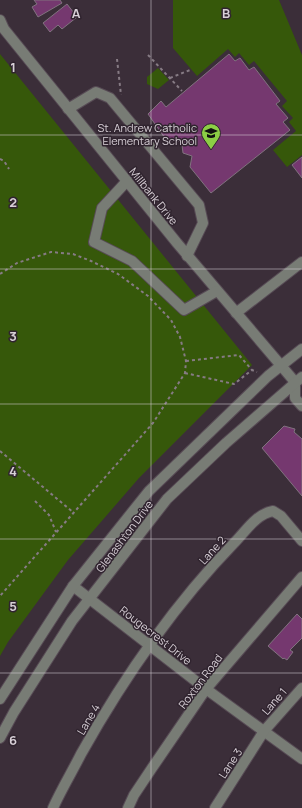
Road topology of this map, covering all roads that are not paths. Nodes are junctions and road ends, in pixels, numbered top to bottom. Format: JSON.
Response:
{"nodes":[{"id":1,"x":0,"y":20,"type":"edge"},
{"id":2,"x":68,"y":109,"type":"junction"},
{"id":3,"x":127,"y":182,"type":"junction"},
{"id":4,"x":187,"y":256,"type":"junction"},
{"id":5,"x":302,"y":262,"type":"edge"},
{"id":6,"x":217,"y":291,"type":"junction"},
{"id":7,"x":236,"y":313,"type":"junction"},
{"id":8,"x":302,"y":349,"type":"edge"},
{"id":9,"x":281,"y":365,"type":"junction"},
{"id":10,"x":300,"y":381,"type":"edge"},
{"id":11,"x":302,"y":406,"type":"edge"},
{"id":12,"x":302,"y":541,"type":"edge"},
{"id":13,"x":302,"y":577,"type":"edge"},
{"id":14,"x":73,"y":586,"type":"junction"},
{"id":15,"x":90,"y":600,"type":"junction"},
{"id":16,"x":150,"y":646,"type":"junction"},
{"id":17,"x":302,"y":688,"type":"edge"},
{"id":18,"x":206,"y":689,"type":"junction"},
{"id":19,"x":0,"y":700,"type":"edge"},
{"id":20,"x":264,"y":731,"type":"junction"},
{"id":21,"x":0,"y":738,"type":"edge"},
{"id":22,"x":302,"y":759,"type":"edge"},
{"id":23,"x":53,"y":808,"type":"edge"},
{"id":24,"x":128,"y":808,"type":"edge"},
{"id":25,"x":215,"y":808,"type":"edge"}],
"edges":[{"from":1,"to":2,"type":"street","name":"Millbank Drive"},
{"from":2,"to":3,"type":"street","name":"Millbank Drive"},
{"from":2,"to":4,"type":"street"},
{"from":3,"to":4,"type":"street","name":"Millbank Drive"},
{"from":3,"to":6,"type":"street"},
{"from":4,"to":6,"type":"street","name":"Millbank Drive"},
{"from":5,"to":7,"type":"street"},
{"from":6,"to":7,"type":"street","name":"Millbank Drive"},
{"from":7,"to":9,"type":"street","name":"Millbank Drive"},
{"from":8,"to":9,"type":"street","name":"Glenashton Drive"},
{"from":9,"to":10,"type":"street","name":"Millbank Drive"},
{"from":9,"to":14,"type":"street","name":"Glenashton Drive"},
{"from":10,"to":11,"type":"street"},
{"from":10,"to":15,"type":"street","name":"Glenashton Drive"},
{"from":12,"to":16,"type":"street","name":"Lane 2"},
{"from":13,"to":18,"type":"street","name":"Roxton Road"},
{"from":14,"to":15,"type":"street","name":"Rougecrest Drive"},
{"from":14,"to":19,"type":"street","name":"Glenashton Drive"},
{"from":15,"to":16,"type":"street","name":"Rougecrest Drive"},
{"from":15,"to":21,"type":"street","name":"Glenashton Drive"},
{"from":16,"to":18,"type":"street","name":"Rougecrest Drive"},
{"from":16,"to":23,"type":"street","name":"Lane 4"},
{"from":17,"to":20,"type":"street","name":"Lane 1"},
{"from":18,"to":20,"type":"street","name":"Rougecrest Drive"},
{"from":18,"to":24,"type":"street","name":"Roxton Road"},
{"from":20,"to":22,"type":"street","name":"Rougecrest Drive"},
{"from":20,"to":25,"type":"street","name":"Lane 3"}]}
